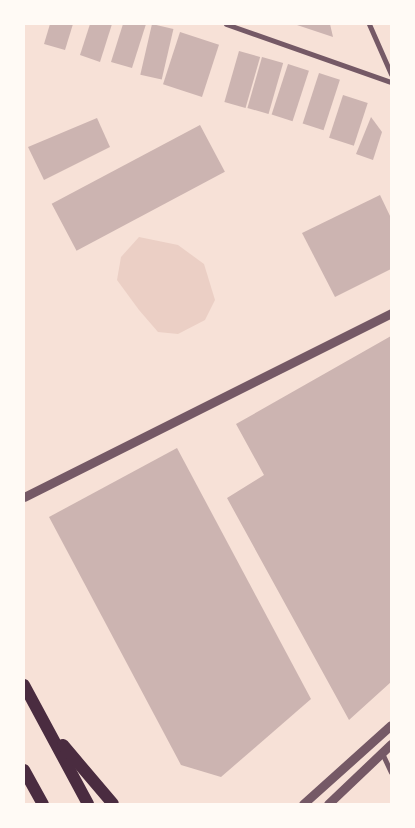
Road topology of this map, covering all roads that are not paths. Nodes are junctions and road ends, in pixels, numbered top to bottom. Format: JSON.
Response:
{"nodes":[{"id":1,"x":226,"y":24,"type":"edge"},
{"id":2,"x":369,"y":24,"type":"edge"},
{"id":3,"x":391,"y":74,"type":"edge"},
{"id":4,"x":391,"y":82,"type":"edge"},
{"id":5,"x":391,"y":312,"type":"edge"},
{"id":6,"x":24,"y":497,"type":"edge"},
{"id":7,"x":24,"y":685,"type":"edge"},
{"id":8,"x":391,"y":725,"type":"edge"},
{"id":9,"x":46,"y":726,"type":"junction"},
{"id":10,"x":391,"y":744,"type":"edge"},
{"id":11,"x":382,"y":753,"type":"junction"},
{"id":12,"x":24,"y":770,"type":"edge"},
{"id":13,"x":391,"y":772,"type":"edge"},
{"id":14,"x":43,"y":804,"type":"edge"},
{"id":15,"x":88,"y":804,"type":"edge"},
{"id":16,"x":113,"y":804,"type":"edge"},
{"id":17,"x":303,"y":804,"type":"edge"},
{"id":18,"x":328,"y":804,"type":"edge"}],
"edges":[{"from":1,"to":4,"type":"street"},
{"from":2,"to":3,"type":"street"},
{"from":5,"to":6,"type":"street"},
{"from":7,"to":9,"type":"main road"},
{"from":8,"to":17,"type":"street"},
{"from":9,"to":15,"type":"main road"},
{"from":9,"to":16,"type":"main road"},
{"from":10,"to":11,"type":"street"},
{"from":11,"to":13,"type":"street"},
{"from":11,"to":18,"type":"street"},
{"from":12,"to":14,"type":"main road"}]}
